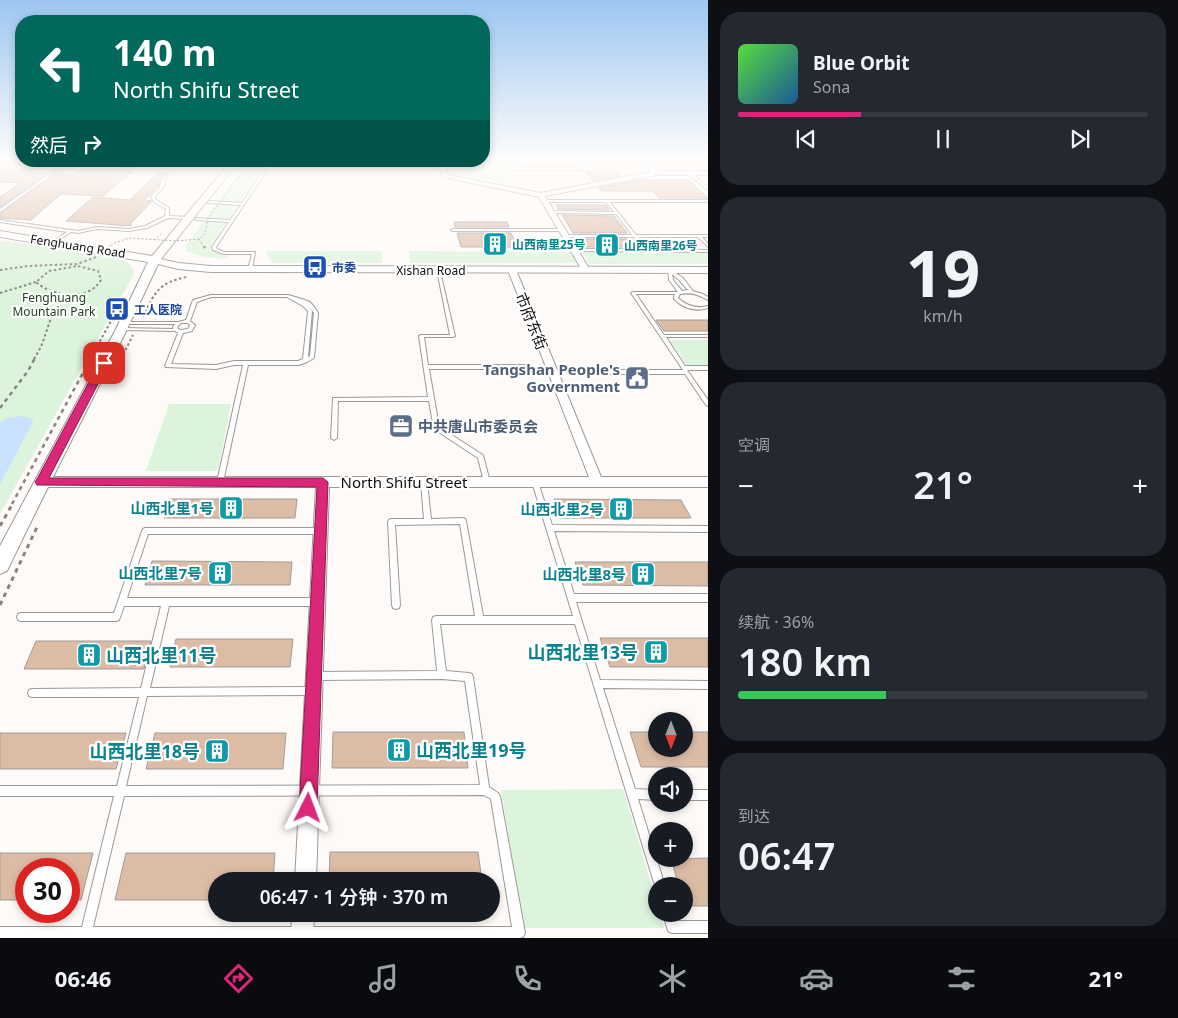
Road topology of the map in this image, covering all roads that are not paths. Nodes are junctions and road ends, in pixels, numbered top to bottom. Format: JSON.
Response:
{"nodes":[{"id":1,"x":242,"y":204,"type":"edge"},
{"id":2,"x":161,"y":205,"type":"edge"},
{"id":3,"x":203,"y":205,"type":"edge"},
{"id":4,"x":206,"y":205,"type":"edge"},
{"id":5,"x":547,"y":205,"type":"edge"},
{"id":6,"x":610,"y":205,"type":"edge"},
{"id":7,"x":552,"y":212,"type":"junction"},
{"id":8,"x":616,"y":212,"type":"junction"},
{"id":9,"x":167,"y":217,"type":"junction"},
{"id":10,"x":192,"y":218,"type":"junction"},
{"id":11,"x":0,"y":221,"type":"edge"},
{"id":12,"x":230,"y":221,"type":"junction"},
{"id":13,"x":453,"y":230,"type":"dead end"},
{"id":14,"x":70,"y":231,"type":"junction"},
{"id":15,"x":564,"y":233,"type":"junction"},
{"id":16,"x":0,"y":234,"type":"edge"},
{"id":17,"x":635,"y":236,"type":"junction"},
{"id":18,"x":698,"y":236,"type":"junction"},
{"id":19,"x":708,"y":236,"type":"edge"},
{"id":20,"x":54,"y":242,"type":"junction"},
{"id":21,"x":708,"y":246,"type":"edge"},
{"id":22,"x":574,"y":250,"type":"junction"},
{"id":23,"x":646,"y":250,"type":"junction"},
{"id":24,"x":708,"y":250,"type":"edge"},
{"id":25,"x":156,"y":259,"type":"junction"},
{"id":26,"x":250,"y":270,"type":"junction"},
{"id":27,"x":512,"y":270,"type":"junction"},
{"id":28,"x":586,"y":270,"type":"junction"},
{"id":29,"x":669,"y":270,"type":"junction"},
{"id":30,"x":708,"y":270,"type":"edge"},
{"id":31,"x":438,"y":271,"type":"junction"},
{"id":32,"x":694,"y":292,"type":"junction"},
{"id":33,"x":680,"y":293,"type":"junction"},
{"id":34,"x":708,"y":293,"type":"edge"},
{"id":35,"x":708,"y":299,"type":"edge"},
{"id":36,"x":708,"y":307,"type":"edge"},
{"id":37,"x":188,"y":322,"type":"junction"},
{"id":38,"x":178,"y":323,"type":"junction"},
{"id":39,"x":127,"y":324,"type":"junction"},
{"id":40,"x":178,"y":331,"type":"junction"},
{"id":41,"x":662,"y":336,"type":"junction"},
{"id":42,"x":708,"y":336,"type":"edge"},
{"id":43,"x":246,"y":363,"type":"junction"},
{"id":44,"x":426,"y":367,"type":"junction"},
{"id":45,"x":526,"y":367,"type":"dead end"},
{"id":46,"x":708,"y":368,"type":"edge"},
{"id":47,"x":685,"y":370,"type":"junction"},
{"id":48,"x":577,"y":372,"type":"dead end"},
{"id":49,"x":432,"y":399,"type":"junction"},
{"id":50,"x":708,"y":404,"type":"edge"},
{"id":51,"x":334,"y":438,"type":"dead end"},
{"id":52,"x":41,"y":482,"type":"junction"},
{"id":53,"x":220,"y":482,"type":"junction"},
{"id":54,"x":323,"y":482,"type":"junction"},
{"id":55,"x":424,"y":482,"type":"junction"},
{"id":56,"x":486,"y":482,"type":"junction"},
{"id":57,"x":534,"y":482,"type":"junction"},
{"id":58,"x":598,"y":482,"type":"junction"},
{"id":59,"x":708,"y":482,"type":"edge"},
{"id":60,"x":428,"y":521,"type":"junction"},
{"id":61,"x":549,"y":528,"type":"junction"},
{"id":62,"x":708,"y":529,"type":"edge"},
{"id":63,"x":320,"y":531,"type":"junction"},
{"id":64,"x":0,"y":565,"type":"edge"},
{"id":65,"x":570,"y":598,"type":"junction"},
{"id":66,"x":708,"y":598,"type":"edge"},
{"id":67,"x":122,"y":602,"type":"junction"},
{"id":68,"x":166,"y":602,"type":"junction"},
{"id":69,"x":317,"y":602,"type":"junction"},
{"id":70,"x":396,"y":605,"type":"dead end"},
{"id":71,"x":21,"y":617,"type":"dead end"},
{"id":72,"x":480,"y":620,"type":"junction"},
{"id":73,"x":577,"y":620,"type":"junction"},
{"id":74,"x":442,"y":675,"type":"junction"},
{"id":75,"x":314,"y":683,"type":"junction"},
{"id":76,"x":597,"y":684,"type":"junction"},
{"id":77,"x":708,"y":685,"type":"edge"},
{"id":78,"x":145,"y":692,"type":"junction"},
{"id":79,"x":32,"y":693,"type":"dead end"},
{"id":80,"x":122,"y":790,"type":"junction"},
{"id":81,"x":309,"y":790,"type":"junction"},
{"id":82,"x":485,"y":790,"type":"junction"},
{"id":83,"x":0,"y":791,"type":"edge"},
{"id":84,"x":631,"y":794,"type":"junction"},
{"id":85,"x":648,"y":794,"type":"edge"},
{"id":86,"x":693,"y":795,"type":"edge"},
{"id":87,"x":708,"y":795,"type":"edge"},
{"id":88,"x":305,"y":872,"type":"edge"},
{"id":89,"x":657,"y":877,"type":"edge"},
{"id":90,"x":670,"y":922,"type":"edge"},
{"id":91,"x":708,"y":927,"type":"edge"},
{"id":92,"x":303,"y":928,"type":"edge"},
{"id":93,"x":0,"y":933,"type":"edge"},
{"id":94,"x":86,"y":933,"type":"junction"}],
"edges":[{"from":1,"to":12,"type":"lane"},
{"from":2,"to":9,"type":"lane"},
{"from":3,"to":10,"type":"street"},
{"from":4,"to":10,"type":"street"},
{"from":5,"to":7,"type":"street"},
{"from":6,"to":8,"type":"lane"},
{"from":7,"to":8,"type":"lane"},
{"from":7,"to":15,"type":"street"},
{"from":8,"to":17,"type":"lane"},
{"from":9,"to":10,"type":"lane"},
{"from":9,"to":14,"type":"lane"},
{"from":10,"to":12,"type":"lane"},
{"from":10,"to":25,"type":"street"},
{"from":11,"to":14,"type":"lane"},
{"from":12,"to":26,"type":"lane"},
{"from":13,"to":15,"type":"lane"},
{"from":14,"to":20,"type":"lane"},
{"from":15,"to":17,"type":"lane"},
{"from":15,"to":22,"type":"street"},
{"from":16,"to":20,"type":"street","name":"Fenghuang Road"},
{"from":17,"to":18,"type":"lane"},
{"from":17,"to":23,"type":"lane"},
{"from":18,"to":19,"type":"lane"},
{"from":18,"to":21,"type":"lane"},
{"from":20,"to":25,"type":"street","name":"Fenghuang Road"},
{"from":22,"to":23,"type":"lane"},
{"from":22,"to":28,"type":"street"},
{"from":23,"to":24,"type":"lane"},
{"from":25,"to":26,"type":"street","name":"Xishan Road"},
{"from":25,"to":39,"type":"street"},
{"from":26,"to":31,"type":"street","name":"Xishan Road"},
{"from":27,"to":28,"type":"street","name":"Xishan Road"},
{"from":27,"to":31,"type":"street","name":"Xishan Road"},
{"from":27,"to":58,"type":"street","name":"市府东街"},
{"from":28,"to":29,"type":"street","name":"Xishan Road"},
{"from":29,"to":30,"type":"street","name":"Xishan Road"},
{"from":29,"to":32,"type":"lane"},
{"from":29,"to":33,"type":"lane"},
{"from":31,"to":44,"type":"lane"},
{"from":32,"to":33,"type":"lane"},
{"from":32,"to":34,"type":"lane"},
{"from":32,"to":35,"type":"lane"},
{"from":33,"to":36,"type":"lane"},
{"from":33,"to":41,"type":"lane"},
{"from":37,"to":38,"type":"lane"},
{"from":37,"to":40,"type":"lane"},
{"from":37,"to":43,"type":"lane"},
{"from":38,"to":39,"type":"lane"},
{"from":38,"to":40,"type":"lane"},
{"from":39,"to":40,"type":"lane"},
{"from":39,"to":52,"type":"street"},
{"from":40,"to":43,"type":"lane"},
{"from":41,"to":42,"type":"lane"},
{"from":41,"to":47,"type":"lane"},
{"from":43,"to":53,"type":"lane"},
{"from":44,"to":45,"type":"lane"},
{"from":44,"to":49,"type":"lane"},
{"from":46,"to":47,"type":"lane"},
{"from":47,"to":48,"type":"lane"},
{"from":47,"to":50,"type":"lane"},
{"from":49,"to":51,"type":"lane"},
{"from":49,"to":56,"type":"lane"},
{"from":52,"to":53,"type":"street","name":"North Shifu Street"},
{"from":52,"to":64,"type":"street"},
{"from":53,"to":54,"type":"street","name":"North Shifu Street"},
{"from":54,"to":55,"type":"street","name":"North Shifu Street"},
{"from":54,"to":63,"type":"street"},
{"from":55,"to":56,"type":"street","name":"North Shifu Street"},
{"from":55,"to":60,"type":"lane"},
{"from":56,"to":57,"type":"street","name":"North Shifu Street"},
{"from":57,"to":58,"type":"street","name":"North Shifu Street"},
{"from":57,"to":61,"type":"lane"},
{"from":58,"to":59,"type":"street","name":"North Shifu Street"},
{"from":60,"to":70,"type":"lane"},
{"from":60,"to":72,"type":"lane"},
{"from":61,"to":62,"type":"lane"},
{"from":61,"to":65,"type":"lane"},
{"from":63,"to":67,"type":"lane"},
{"from":63,"to":69,"type":"street"},
{"from":65,"to":66,"type":"lane"},
{"from":65,"to":73,"type":"lane"},
{"from":67,"to":68,"type":"lane"},
{"from":67,"to":71,"type":"lane"},
{"from":68,"to":69,"type":"lane"},
{"from":68,"to":78,"type":"lane"},
{"from":69,"to":75,"type":"street"},
{"from":72,"to":73,"type":"lane"},
{"from":72,"to":74,"type":"lane"},
{"from":73,"to":76,"type":"lane"},
{"from":74,"to":75,"type":"lane"},
{"from":74,"to":82,"type":"lane"},
{"from":75,"to":78,"type":"lane"},
{"from":75,"to":81,"type":"street"},
{"from":76,"to":77,"type":"lane"},
{"from":76,"to":84,"type":"lane"},
{"from":78,"to":79,"type":"lane"},
{"from":78,"to":80,"type":"lane"},
{"from":80,"to":81,"type":"lane"},
{"from":80,"to":83,"type":"lane"},
{"from":80,"to":94,"type":"lane"},
{"from":81,"to":82,"type":"lane"},
{"from":81,"to":88,"type":"street"},
{"from":82,"to":92,"type":"lane"},
{"from":84,"to":85,"type":"lane"},
{"from":84,"to":89,"type":"lane"},
{"from":86,"to":87,"type":"lane"},
{"from":90,"to":91,"type":"lane"},
{"from":92,"to":94,"type":"lane"},
{"from":93,"to":94,"type":"lane"}]}
